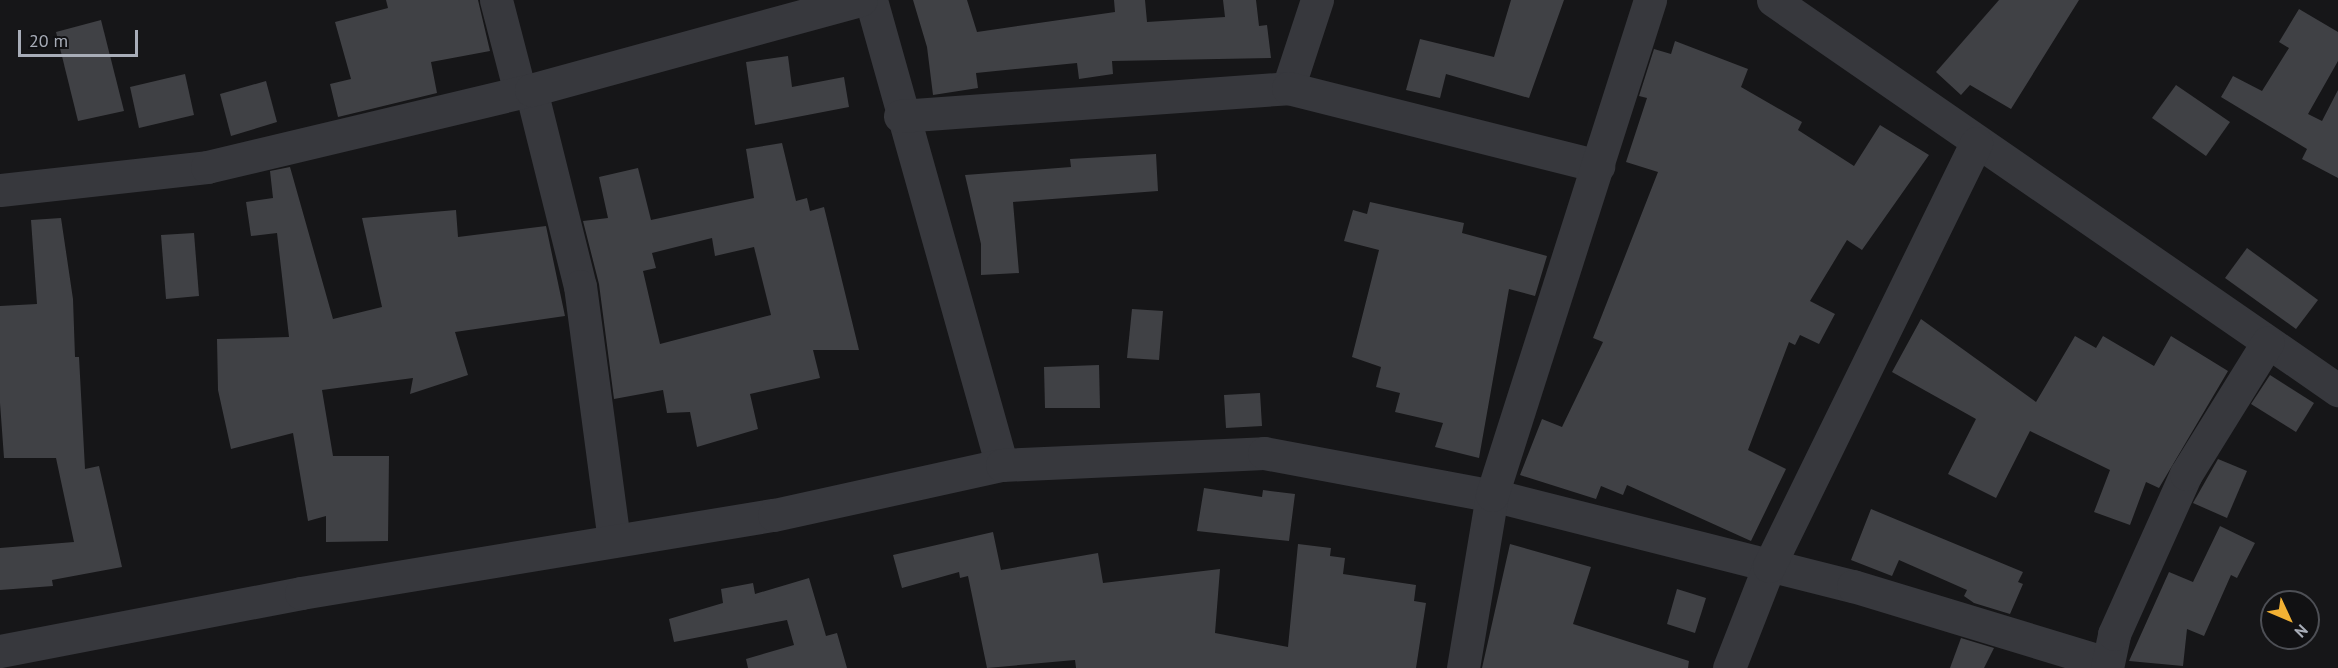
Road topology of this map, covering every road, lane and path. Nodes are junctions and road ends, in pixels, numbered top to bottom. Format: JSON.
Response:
{"nodes":[{"id":1,"x":496,"y":0,"type":"edge"},
{"id":2,"x":861,"y":0,"type":"edge"},
{"id":3,"x":871,"y":0,"type":"edge"},
{"id":4,"x":1317,"y":0,"type":"edge"},
{"id":5,"x":1650,"y":0,"type":"edge"},
{"id":6,"x":1773,"y":0,"type":"edge"},
{"id":7,"x":1288,"y":88,"type":"junction"},
{"id":8,"x":526,"y":91,"type":"junction"},
{"id":9,"x":900,"y":116,"type":"junction"},
{"id":10,"x":1976,"y":143,"type":"junction"},
{"id":11,"x":1598,"y":166,"type":"junction"},
{"id":12,"x":0,"y":190,"type":"edge"},
{"id":13,"x":2268,"y":342,"type":"junction"},
{"id":14,"x":2338,"y":390,"type":"edge"},
{"id":15,"x":1002,"y":465,"type":"junction"},
{"id":16,"x":1492,"y":495,"type":"junction"},
{"id":17,"x":615,"y":542,"type":"junction"},
{"id":18,"x":1769,"y":566,"type":"junction"},
{"id":19,"x":0,"y":651,"type":"edge"},
{"id":20,"x":2107,"y":666,"type":"edge"},
{"id":21,"x":1463,"y":668,"type":"edge"},
{"id":22,"x":1729,"y":668,"type":"edge"}],
"edges":[{"from":1,"to":8,"type":"street"},
{"from":2,"to":8,"type":"street"},
{"from":3,"to":9,"type":"street"},
{"from":4,"to":7,"type":"street"},
{"from":5,"to":11,"type":"street"},
{"from":6,"to":10,"type":"street"},
{"from":7,"to":9,"type":"street"},
{"from":7,"to":11,"type":"street"},
{"from":8,"to":12,"type":"street"},
{"from":8,"to":17,"type":"street"},
{"from":9,"to":15,"type":"street"},
{"from":10,"to":13,"type":"street"},
{"from":10,"to":18,"type":"street"},
{"from":11,"to":16,"type":"street"},
{"from":13,"to":14,"type":"street"},
{"from":13,"to":20,"type":"street"},
{"from":15,"to":16,"type":"street"},
{"from":15,"to":17,"type":"street"},
{"from":16,"to":18,"type":"street"},
{"from":16,"to":21,"type":"street"},
{"from":17,"to":19,"type":"street"},
{"from":18,"to":20,"type":"street"},
{"from":18,"to":22,"type":"street"}]}
